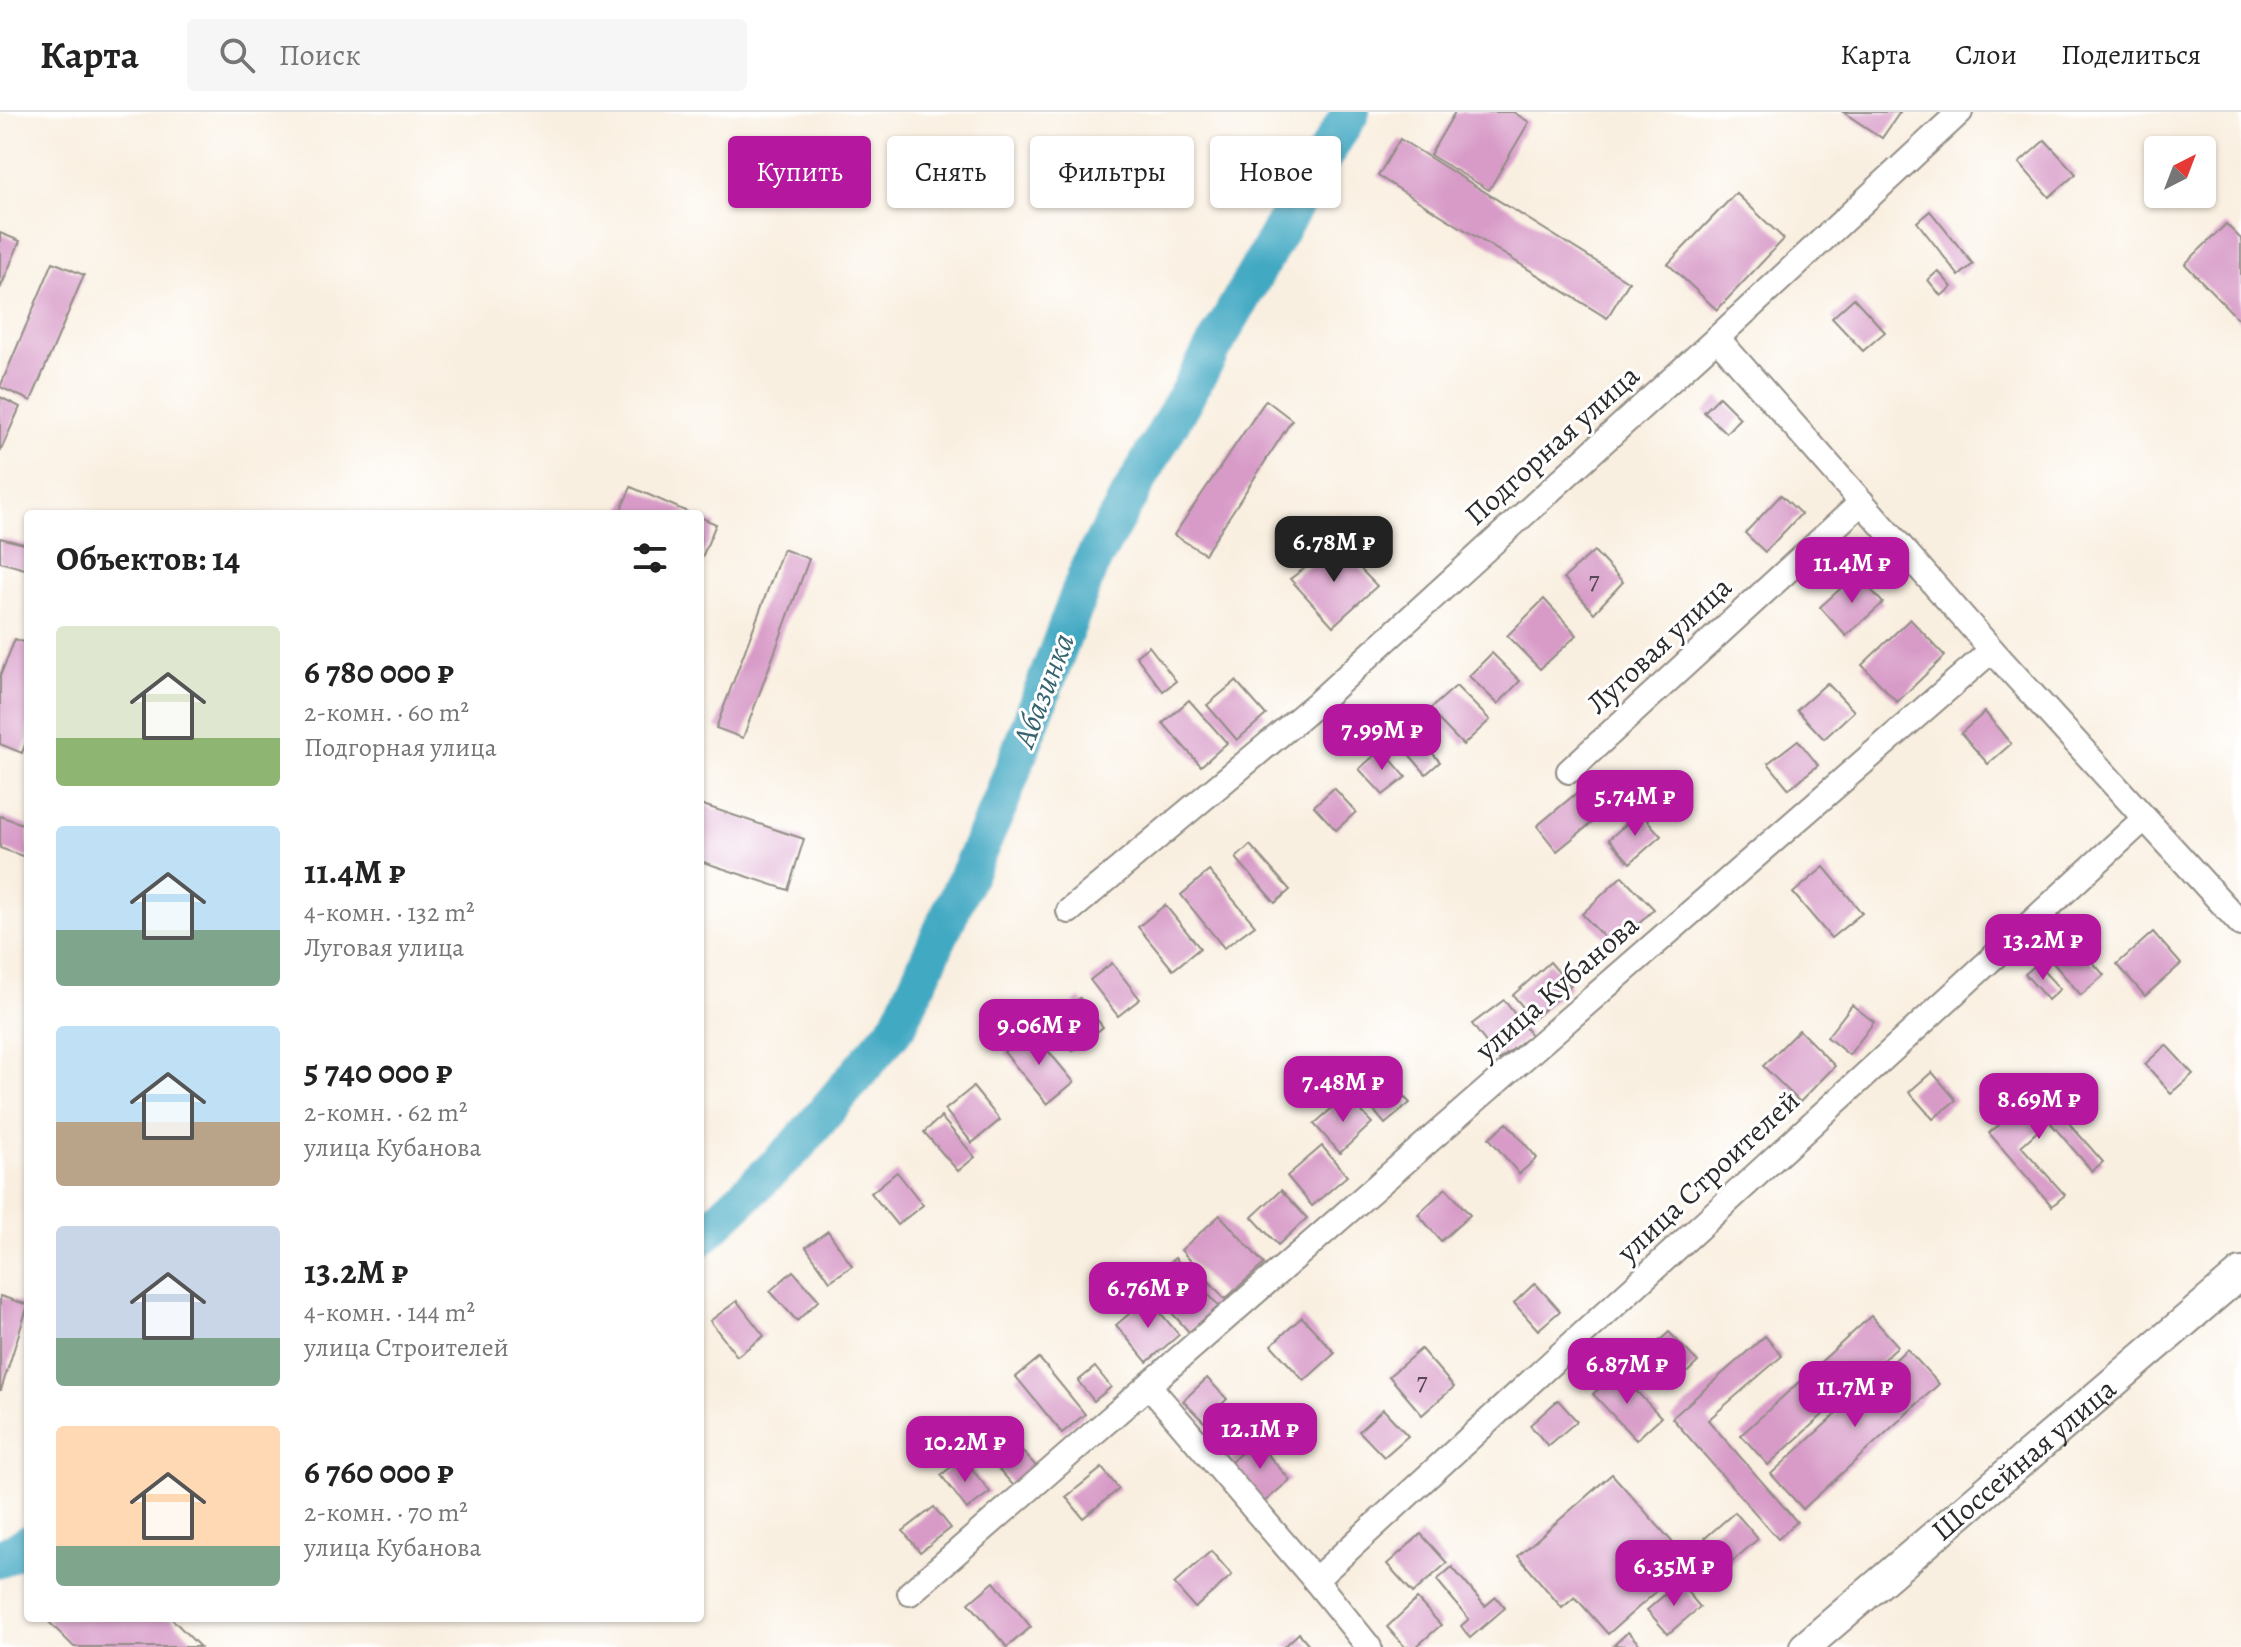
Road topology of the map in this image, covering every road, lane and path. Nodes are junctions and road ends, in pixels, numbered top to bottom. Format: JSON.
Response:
{"nodes":[{"id":1,"x":1960,"y":112,"type":"edge"},
{"id":2,"x":1717,"y":338,"type":"junction"},
{"id":3,"x":1862,"y":502,"type":"junction"},
{"id":4,"x":1992,"y":650,"type":"junction"},
{"id":5,"x":1569,"y":771,"type":"dead end"},
{"id":6,"x":2144,"y":819,"type":"junction"},
{"id":7,"x":1069,"y":911,"type":"dead end"},
{"id":8,"x":2241,"y":924,"type":"edge"},
{"id":9,"x":2241,"y":1273,"type":"edge"},
{"id":10,"x":2241,"y":1283,"type":"edge"},
{"id":11,"x":1149,"y":1386,"type":"junction"},
{"id":12,"x":1315,"y":1580,"type":"junction"},
{"id":13,"x":910,"y":1593,"type":"dead end"},
{"id":14,"x":1369,"y":1647,"type":"edge"},
{"id":15,"x":1805,"y":1647,"type":"edge"},
{"id":16,"x":1817,"y":1647,"type":"edge"}],
"edges":[{"from":1,"to":2,"type":"street","name":"Подгорная улица"},
{"from":2,"to":3,"type":"street"},
{"from":2,"to":7,"type":"street","name":"Подгорная улица"},
{"from":3,"to":4,"type":"street"},
{"from":3,"to":5,"type":"street","name":"Луговая улица"},
{"from":4,"to":6,"type":"street"},
{"from":4,"to":11,"type":"street","name":"улица Кубанова"},
{"from":6,"to":8,"type":"street"},
{"from":6,"to":12,"type":"street","name":"улица Строителей"},
{"from":9,"to":15,"type":"main road","name":"Шоссейная улица"},
{"from":10,"to":16,"type":"main road","name":"Шоссейная улица"},
{"from":11,"to":12,"type":"street"},
{"from":11,"to":13,"type":"street","name":"улица Кубанова"},
{"from":12,"to":14,"type":"street"}]}
